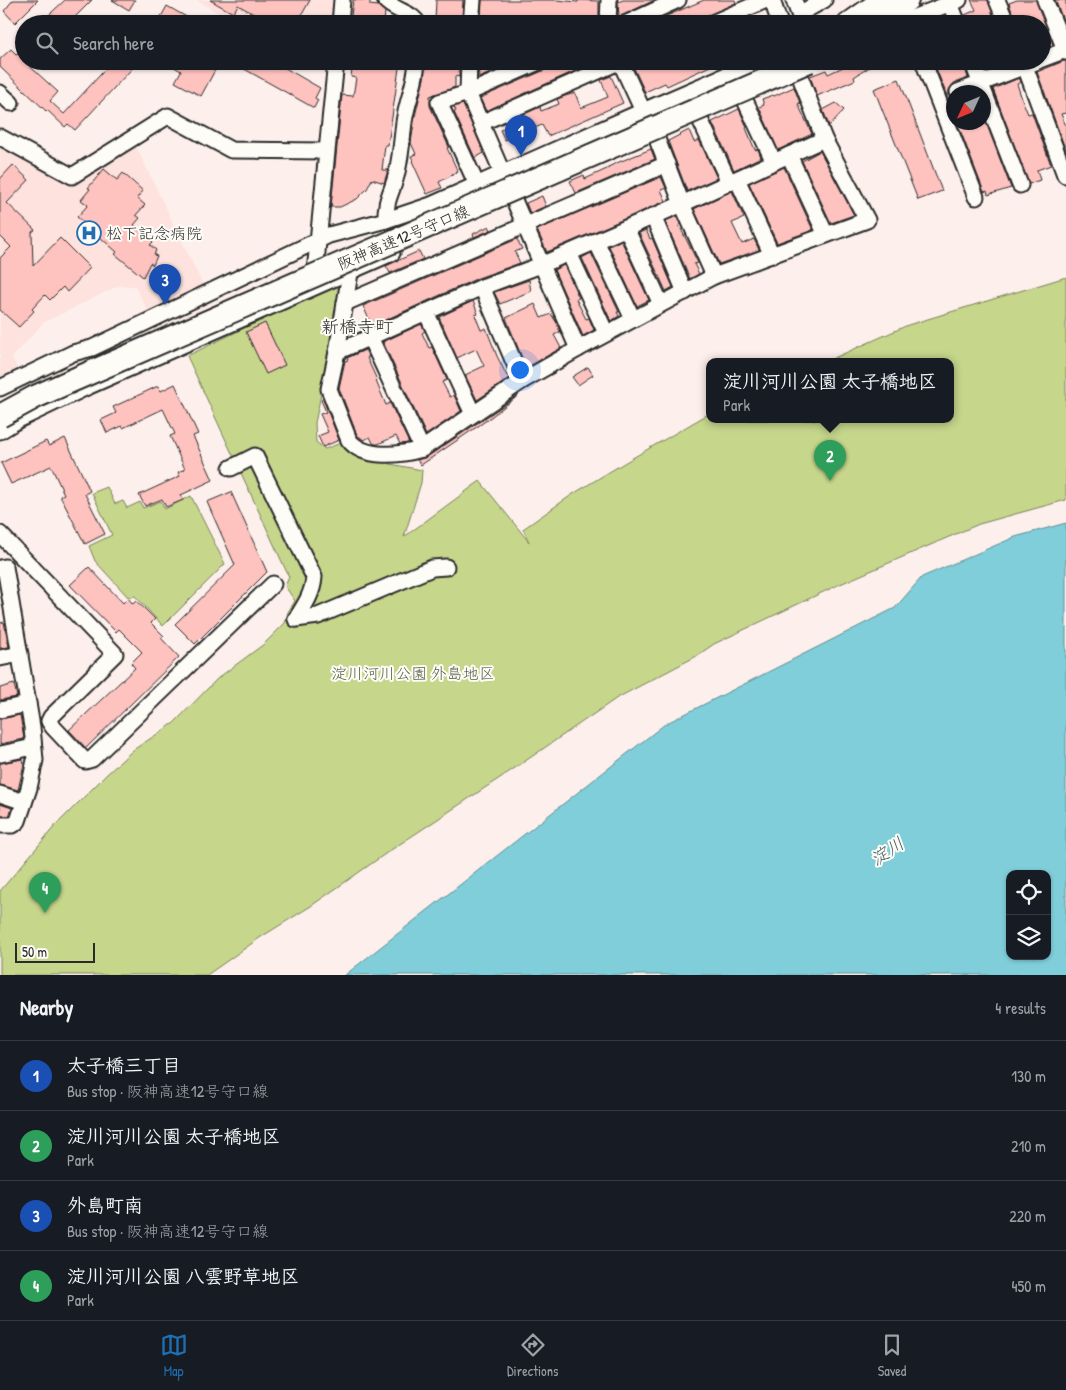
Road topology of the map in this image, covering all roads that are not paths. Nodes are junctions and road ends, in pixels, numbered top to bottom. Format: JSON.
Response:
{"nodes":[{"id":1,"x":342,"y":0,"type":"edge"},
{"id":2,"x":386,"y":0,"type":"edge"},
{"id":3,"x":473,"y":0,"type":"edge"},
{"id":4,"x":609,"y":0,"type":"edge"},
{"id":5,"x":678,"y":0,"type":"edge"},
{"id":6,"x":766,"y":0,"type":"edge"},
{"id":7,"x":772,"y":0,"type":"edge"},
{"id":8,"x":794,"y":0,"type":"edge"},
{"id":9,"x":824,"y":0,"type":"edge"},
{"id":10,"x":870,"y":0,"type":"edge"},
{"id":11,"x":883,"y":0,"type":"edge"},
{"id":12,"x":916,"y":0,"type":"edge"},
{"id":13,"x":997,"y":0,"type":"edge"},
{"id":14,"x":1045,"y":0,"type":"edge"},
{"id":15,"x":955,"y":2,"type":"edge"},
{"id":16,"x":341,"y":15,"type":"edge"},
{"id":17,"x":409,"y":15,"type":"edge"},
{"id":18,"x":472,"y":15,"type":"edge"},
{"id":19,"x":608,"y":15,"type":"edge"},
{"id":20,"x":645,"y":15,"type":"edge"},
{"id":21,"x":731,"y":15,"type":"edge"},
{"id":22,"x":777,"y":15,"type":"edge"},
{"id":23,"x":849,"y":15,"type":"edge"},
{"id":24,"x":862,"y":15,"type":"edge"},
{"id":25,"x":904,"y":15,"type":"edge"},
{"id":26,"x":907,"y":15,"type":"edge"},
{"id":27,"x":957,"y":15,"type":"edge"},
{"id":28,"x":1003,"y":15,"type":"edge"},
{"id":29,"x":1066,"y":51,"type":"edge"},
{"id":30,"x":1051,"y":56,"type":"edge"},
{"id":31,"x":335,"y":70,"type":"edge"},
{"id":32,"x":416,"y":70,"type":"edge"},
{"id":33,"x":469,"y":70,"type":"edge"},
{"id":34,"x":520,"y":70,"type":"edge"},
{"id":35,"x":600,"y":70,"type":"edge"},
{"id":36,"x":625,"y":70,"type":"edge"},
{"id":37,"x":738,"y":70,"type":"edge"},
{"id":38,"x":754,"y":70,"type":"edge"},
{"id":39,"x":788,"y":70,"type":"edge"},
{"id":40,"x":791,"y":70,"type":"edge"},
{"id":41,"x":802,"y":70,"type":"edge"},
{"id":42,"x":927,"y":70,"type":"edge"},
{"id":43,"x":976,"y":70,"type":"edge"},
{"id":44,"x":1012,"y":70,"type":"edge"},
{"id":45,"x":1030,"y":70,"type":"edge"},
{"id":46,"x":981,"y":84,"type":"junction"},
{"id":47,"x":978,"y":85,"type":"edge"},
{"id":48,"x":0,"y":92,"type":"edge"},
{"id":49,"x":468,"y":93,"type":"junction"},
{"id":50,"x":743,"y":96,"type":"junction"},
{"id":51,"x":946,"y":97,"type":"edge"},
{"id":52,"x":939,"y":100,"type":"junction"},
{"id":53,"x":11,"y":103,"type":"dead end"},
{"id":54,"x":643,"y":111,"type":"junction"},
{"id":55,"x":698,"y":115,"type":"junction"},
{"id":56,"x":481,"y":122,"type":"junction"},
{"id":57,"x":652,"y":136,"type":"junction"},
{"id":58,"x":0,"y":137,"type":"edge"},
{"id":59,"x":824,"y":139,"type":"junction"},
{"id":60,"x":326,"y":151,"type":"junction"},
{"id":61,"x":788,"y":155,"type":"junction"},
{"id":62,"x":774,"y":162,"type":"junction"},
{"id":63,"x":667,"y":164,"type":"junction"},
{"id":64,"x":503,"y":173,"type":"junction"},
{"id":65,"x":1065,"y":174,"type":"dead end"},
{"id":66,"x":733,"y":180,"type":"junction"},
{"id":67,"x":477,"y":185,"type":"junction"},
{"id":68,"x":1020,"y":185,"type":"dead end"},
{"id":69,"x":976,"y":197,"type":"dead end"},
{"id":70,"x":512,"y":198,"type":"junction"},
{"id":71,"x":682,"y":204,"type":"junction"},
{"id":72,"x":653,"y":216,"type":"junction"},
{"id":73,"x":386,"y":220,"type":"junction"},
{"id":74,"x":524,"y":226,"type":"junction"},
{"id":75,"x":626,"y":228,"type":"junction"},
{"id":76,"x":826,"y":235,"type":"junction"},
{"id":77,"x":596,"y":241,"type":"junction"},
{"id":78,"x":318,"y":242,"type":"junction"},
{"id":79,"x":569,"y":253,"type":"junction"},
{"id":80,"x":772,"y":255,"type":"junction"},
{"id":81,"x":541,"y":265,"type":"junction"},
{"id":82,"x":350,"y":273,"type":"junction"},
{"id":83,"x":714,"y":276,"type":"junction"},
{"id":84,"x":482,"y":287,"type":"junction"},
{"id":85,"x":313,"y":289,"type":"junction"},
{"id":86,"x":685,"y":292,"type":"junction"},
{"id":87,"x":345,"y":303,"type":"junction"},
{"id":88,"x":661,"y":304,"type":"junction"},
{"id":89,"x":426,"y":312,"type":"junction"},
{"id":90,"x":633,"y":319,"type":"junction"},
{"id":91,"x":606,"y":334,"type":"junction"},
{"id":92,"x":370,"y":338,"type":"junction"},
{"id":93,"x":578,"y":349,"type":"junction"},
{"id":94,"x":337,"y":352,"type":"junction"},
{"id":95,"x":522,"y":381,"type":"junction"},
{"id":96,"x":0,"y":388,"type":"edge"},
{"id":97,"x":0,"y":401,"type":"edge"},
{"id":98,"x":473,"y":414,"type":"junction"},
{"id":99,"x":0,"y":416,"type":"edge"},
{"id":100,"x":0,"y":431,"type":"edge"},
{"id":101,"x":422,"y":450,"type":"junction"},
{"id":102,"x":230,"y":468,"type":"dead end"},
{"id":103,"x":0,"y":534,"type":"edge"},
{"id":104,"x":446,"y":567,"type":"dead end"},
{"id":105,"x":0,"y":568,"type":"edge"},
{"id":106,"x":273,"y":584,"type":"dead end"},
{"id":107,"x":20,"y":654,"type":"junction"},
{"id":108,"x":0,"y":658,"type":"edge"},
{"id":109,"x":28,"y":704,"type":"junction"},
{"id":110,"x":0,"y":710,"type":"edge"},
{"id":111,"x":33,"y":747,"type":"junction"},
{"id":112,"x":1,"y":754,"type":"edge"},
{"id":113,"x":0,"y":794,"type":"edge"},
{"id":114,"x":24,"y":802,"type":"junction"},
{"id":115,"x":0,"y":824,"type":"edge"}],
"edges":[{"from":1,"to":16,"type":"street"},
{"from":2,"to":17,"type":"street"},
{"from":3,"to":18,"type":"street"},
{"from":4,"to":19,"type":"street"},
{"from":5,"to":20,"type":"street"},
{"from":6,"to":21,"type":"street"},
{"from":7,"to":22,"type":"street"},
{"from":8,"to":9,"type":"street"},
{"from":10,"to":23,"type":"street"},
{"from":11,"to":24,"type":"highway"},
{"from":12,"to":25,"type":"street"},
{"from":13,"to":28,"type":"street"},
{"from":14,"to":29,"type":"street"},
{"from":15,"to":26,"type":"street"},
{"from":15,"to":27,"type":"street"},
{"from":29,"to":30,"type":"street"},
{"from":31,"to":60,"type":"street"},
{"from":32,"to":73,"type":"street"},
{"from":33,"to":49,"type":"street"},
{"from":34,"to":49,"type":"street"},
{"from":35,"to":56,"type":"street"},
{"from":36,"to":54,"type":"street"},
{"from":37,"to":54,"type":"street"},
{"from":38,"to":97,"type":"highway","name":"阪神高速12号守口線"},
{"from":39,"to":99,"type":"highway","name":"阪神高速12号守口線","bridge":true},
{"from":40,"to":50,"type":"street"},
{"from":41,"to":59,"type":"street"},
{"from":42,"to":52,"type":"street"},
{"from":43,"to":46,"type":"street"},
{"from":44,"to":46,"type":"street"},
{"from":45,"to":65,"type":"street"},
{"from":46,"to":47,"type":"street"},
{"from":46,"to":68,"type":"street"},
{"from":48,"to":53,"type":"street"},
{"from":49,"to":56,"type":"street"},
{"from":49,"to":67,"type":"street"},
{"from":50,"to":55,"type":"street"},
{"from":50,"to":62,"type":"street"},
{"from":51,"to":52,"type":"street"},
{"from":52,"to":69,"type":"street"},
{"from":54,"to":57,"type":"street"},
{"from":54,"to":64,"type":"street"},
{"from":55,"to":57,"type":"street"},
{"from":55,"to":66,"type":"street"},
{"from":56,"to":64,"type":"street"},
{"from":57,"to":63,"type":"street"},
{"from":57,"to":70,"type":"street"},
{"from":58,"to":60,"type":"street"},
{"from":59,"to":61,"type":"street"},
{"from":59,"to":76,"type":"street"},
{"from":60,"to":78,"type":"street"},
{"from":61,"to":62,"type":"street"},
{"from":61,"to":76,"type":"street"},
{"from":62,"to":66,"type":"street"},
{"from":63,"to":71,"type":"street"},
{"from":63,"to":74,"type":"street"},
{"from":64,"to":67,"type":"street"},
{"from":64,"to":70,"type":"street"},
{"from":66,"to":71,"type":"street"},
{"from":66,"to":80,"type":"street"},
{"from":67,"to":73,"type":"street"},
{"from":70,"to":74,"type":"street"},
{"from":70,"to":82,"type":"street"},
{"from":71,"to":72,"type":"street"},
{"from":71,"to":83,"type":"street"},
{"from":72,"to":75,"type":"street"},
{"from":72,"to":86,"type":"street"},
{"from":73,"to":78,"type":"street"},
{"from":74,"to":81,"type":"street"},
{"from":74,"to":87,"type":"street"},
{"from":75,"to":77,"type":"street"},
{"from":75,"to":88,"type":"street"},
{"from":76,"to":80,"type":"street"},
{"from":77,"to":79,"type":"street"},
{"from":77,"to":90,"type":"street"},
{"from":78,"to":85,"type":"street"},
{"from":78,"to":96,"type":"street"},
{"from":79,"to":81,"type":"street"},
{"from":79,"to":91,"type":"street"},
{"from":80,"to":83,"type":"street"},
{"from":81,"to":84,"type":"street"},
{"from":81,"to":93,"type":"street"},
{"from":82,"to":85,"type":"street"},
{"from":82,"to":87,"type":"street"},
{"from":83,"to":86,"type":"street"},
{"from":84,"to":89,"type":"street"},
{"from":84,"to":95,"type":"street"},
{"from":85,"to":100,"type":"street"},
{"from":86,"to":88,"type":"street"},
{"from":87,"to":94,"type":"street"},
{"from":88,"to":90,"type":"street"},
{"from":89,"to":92,"type":"street"},
{"from":89,"to":98,"type":"street"},
{"from":90,"to":91,"type":"street"},
{"from":91,"to":93,"type":"street"},
{"from":92,"to":94,"type":"street"},
{"from":92,"to":101,"type":"street"},
{"from":93,"to":95,"type":"street"},
{"from":94,"to":101,"type":"street"},
{"from":95,"to":98,"type":"street"},
{"from":98,"to":101,"type":"street"},
{"from":102,"to":104,"type":"street"},
{"from":103,"to":106,"type":"street"},
{"from":105,"to":107,"type":"street"},
{"from":107,"to":108,"type":"street"},
{"from":107,"to":109,"type":"street"},
{"from":109,"to":110,"type":"street"},
{"from":109,"to":111,"type":"street"},
{"from":111,"to":112,"type":"street"},
{"from":111,"to":114,"type":"street"},
{"from":113,"to":114,"type":"street"},
{"from":114,"to":115,"type":"street"}]}
